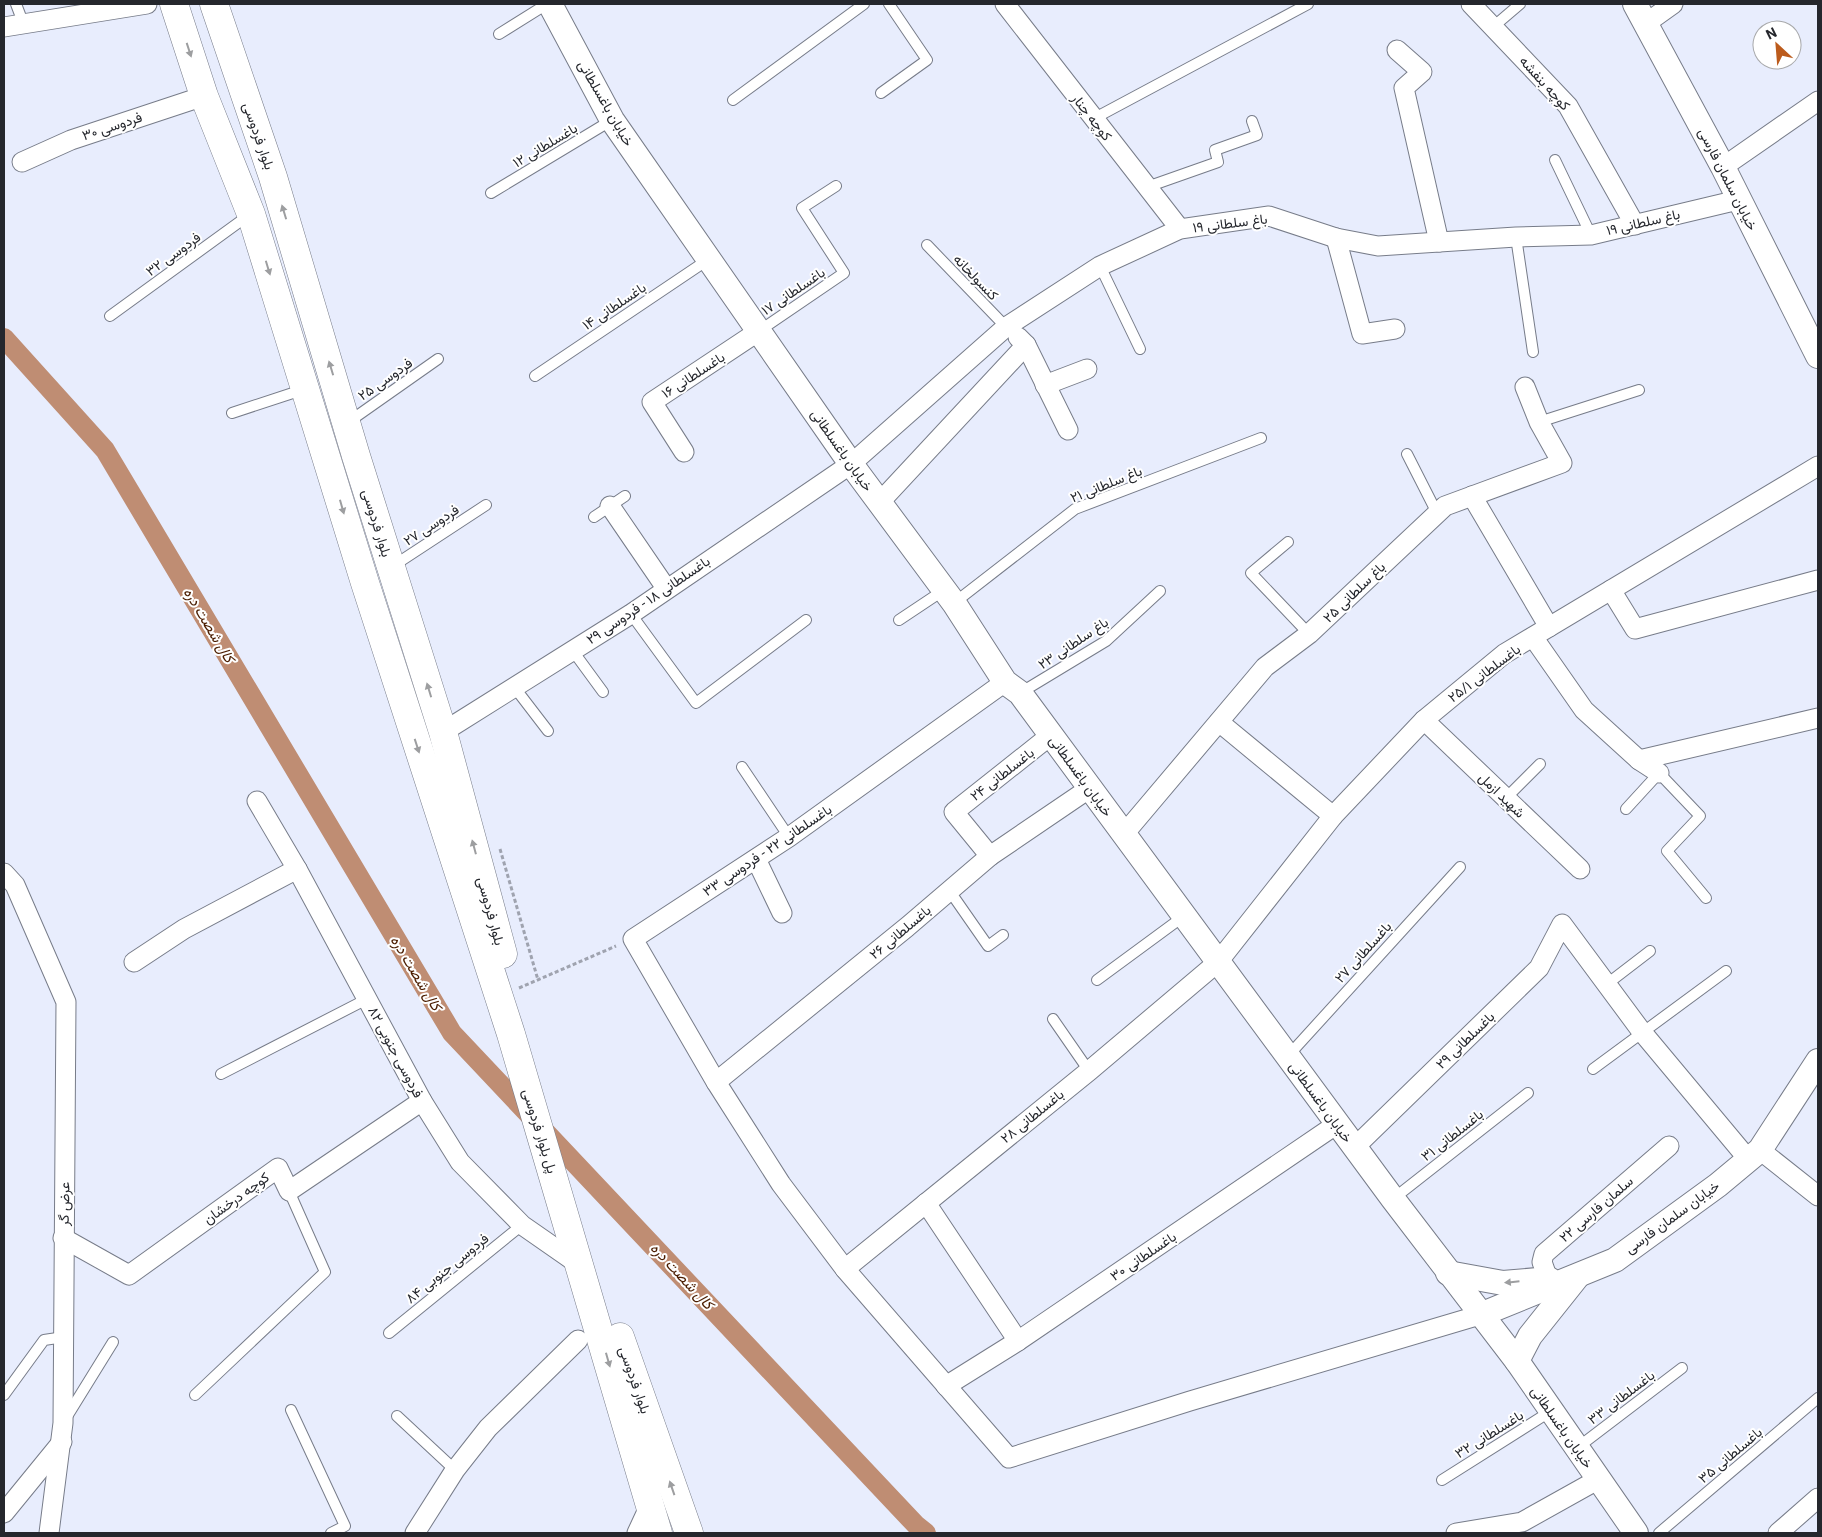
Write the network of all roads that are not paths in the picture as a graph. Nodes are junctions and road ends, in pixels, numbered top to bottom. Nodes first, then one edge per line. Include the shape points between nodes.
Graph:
1 (16, 4) edge
2 (147, 4) edge
3 (174, 4) edge
4 (214, 4) edge
5 (548, 4) edge
6 (864, 4) edge
7 (889, 4) edge
8 (1005, 4) edge
9 (1308, 4) edge
10 (1471, 4) edge
11 (1520, 4) edge
12 (1673, 4) edge
13 (1640, 14) edge
14 (24, 25) junction
15 (4, 27) edge
16 (1493, 27) junction
17 (499, 34) dead end
18 (1397, 50) dead end
19 (881, 93) dead end
20 (204, 96) junction
21 (733, 100) dead end
22 (1818, 101) edge
23 (1093, 119) junction
24 (612, 120) junction
25 (1252, 121) dead end
26 (1555, 160) dead end
27 (22, 162) dead end
28 (1723, 167) junction
29 (836, 186) dead end
30 (1147, 187) junction
31 (491, 193) dead end
32 (1738, 200) junction
33 (251, 214) junction
34 (1635, 225) junction
35 (1180, 229) junction
36 (1591, 235) junction
37 (1516, 237) junction
38 (1336, 238) junction
39 (1439, 242) junction
40 (927, 245) dead end
41 (708, 259) junction
42 (1100, 266) junction
43 (110, 316) dead end
44 (1006, 327) junction
45 (1395, 329) dead end
46 (759, 331) junction
47 (1026, 345) junction
48 (1140, 349) dead end
49 (1533, 352) dead end
50 (1818, 356) edge
51 (438, 359) dead end
52 (1087, 369) dead end
53 (535, 376) dead end
54 (1045, 385) junction
55 (1525, 387) dead end
56 (1639, 390) dead end
57 (308, 399) junction
58 (232, 412) dead end
59 (344, 412) junction
60 (1540, 422) junction
61 (1068, 430) dead end
62 (1261, 438) dead end
63 (684, 452) dead end
64 (1407, 454) dead end
65 (356, 456) junction
66 (851, 464) junction
67 (330, 466) junction
68 (1818, 466) edge
69 (1472, 496) junction
70 (617, 501) joint
71 (879, 503) junction
72 (486, 505) dead end
73 (1437, 513) junction
74 (594, 517) dead end
75 (1288, 542) dead end
76 (391, 568) junction
77 (1818, 580) edge
78 (666, 588) junction
79 (1611, 590) junction
80 (1160, 591) dead end
81 (949, 597) junction
82 (631, 614) junction
83 (806, 620) dead end
84 (899, 620) dead end
85 (1541, 632) junction
86 (1309, 634) junction
87 (573, 651) junction
88 (515, 688) junction
89 (1013, 688) junction
90 (603, 692) dead end
91 (1818, 716) edge
92 (1424, 720) junction
93 (1219, 722) junction
94 (548, 731) dead end
95 (443, 732) junction
96 (1051, 735) junction
97 (1639, 760) junction
98 (1540, 764) dead end
99 (742, 767) dead end
100 (1659, 773) junction
101 (1090, 788) junction
102 (1506, 799) junction
103 (257, 801) dead end
104 (1626, 809) dead end
105 (1334, 816) junction
106 (1124, 834) junction
107 (789, 837) junction
108 (990, 856) junction
109 (756, 859) junction
110 (1460, 867) dead end
111 (297, 869) junction
112 (1580, 869) dead end
113 (9, 879) edge
114 (949, 890) junction
115 (1706, 898) dead end
116 (782, 913) dead end
117 (1184, 916) junction
118 (1004, 935) dead end
119 (1650, 952) dead end
120 (134, 962) dead end
121 (1218, 962) junction
122 (1726, 971) dead end
123 (1097, 980) dead end
124 (1607, 984) junction
125 (367, 999) junction
126 (1053, 1019) dead end
127 (1642, 1032) junction
128 (519, 1040) junction
129 (1288, 1056) junction
130 (1818, 1061) edge
131 (1593, 1069) dead end
132 (1088, 1071) junction
133 (221, 1074) dead end
134 (716, 1082) junction
135 (1528, 1093) dead end
136 (422, 1101) junction
137 (1337, 1124) junction
138 (1669, 1146) dead end
139 (1355, 1147) junction
140 (1754, 1155) junction
141 (289, 1191) junction
142 (1818, 1196) edge
143 (1393, 1199) junction
144 (926, 1203) junction
145 (522, 1225) junction
146 (576, 1228) junction
147 (63, 1238) junction
148 (581, 1266) junction
149 (845, 1269) junction
150 (1448, 1273) junction
151 (1578, 1276) junction
152 (1548, 1279) junction
153 (1480, 1315) junction
154 (389, 1333) dead end
155 (64, 1337) junction
156 (578, 1340) dead end
157 (1018, 1341) junction
158 (113, 1342) dead end
159 (1517, 1361) junction
160 (1682, 1368) dead end
161 (946, 1386) junction
162 (4, 1395) edge
163 (195, 1395) dead end
164 (1818, 1398) edge
165 (291, 1410) dead end
166 (1551, 1411) junction
167 (398, 1416) dead end
168 (63, 1423) junction
169 (62, 1442) junction
170 (1576, 1448) junction
171 (455, 1470) junction
172 (1598, 1479) junction
173 (1442, 1480) dead end
174 (1818, 1498) edge
175 (650, 1505) junction
176 (4, 1513) edge
177 (49, 1533) edge
178 (331, 1533) edge
179 (415, 1533) edge
180 (637, 1533) edge
181 (658, 1533) edge
182 (689, 1533) edge
183 (1456, 1533) edge
184 (1636, 1533) edge
185 (1659, 1533) edge
186 (1778, 1533) edge

1 - 14 lane
2 - 14 street
3 -> 20 main road, بلوار فردوسی
59 -> 4 main road, بلوار فردوسی via 273,177
5 - 17 lane
5 - 24 street, خیابان باغسلطانی
6 - 21 lane
7 - 19 lane via 927,60
8 - 23 street, کوچه چنار
9 - 23 lane
10 - 16 street, کوچه بنفشه
11 - 16 lane
12 - 13 street
13 - 28 street, خیابان سلمان فارسی
14 - 15 street
16 - 34 street, کوچه بنفشه via 1568,106
18 - 39 street via 1422,72 1404,88
20 - 27 street, فردوسی ۳۰ via 71,140
20 - 33 main road, بلوار فردوسی
22 - 28 street
23 - 30 street, کوچه چنار
24 - 31 lane, باغسلطانی ۱۲
24 - 41 street, خیابان باغسلطانی
25 - 30 lane via 1257,135 1215,150 1218,162
26 - 36 lane
28 - 32 street, خیابان سلمان فارسی
29 - 46 lane, باغسلطانی ۱۷ via 802,208 844,273
30 - 35 street, کوچه چنار
32 - 34 street, باغ سلطانی ۱۹
32 - 50 street, خیابان سلمان فارسی
33 - 43 lane, فردوسی ۳۲
33 -> 57 main road, بلوار فردوسی
34 - 36 street, باغ سلطانی ۱۹
35 - 38 street, باغ سلطانی ۱۹ via 1269,216
35 - 42 street, باغ سلطانی ۱۹
36 - 37 street, باغ سلطانی ۱۹
37 - 39 street, باغ سلطانی ۱۹
37 - 49 lane
38 - 39 street, باغ سلطانی ۱۹ via 1378,246
38 - 45 street via 1362,334
40 - 44 lane, کنسولخانه
41 - 46 street, خیابان باغسلطانی
41 - 53 lane, باغسلطانی ۱۴
42 - 44 street, باغ سلطانی ۱۹
42 - 48 lane
44 - 47 street
44 - 66 street, باغ سلطانی ۱۹
46 - 63 street, باغسلطانی ۱۶ via 652,402
46 - 66 street, خیابان باغسلطانی
47 - 54 street
47 - 71 street
51 - 59 lane, فردوسی ۲۵
52 - 54 street
54 - 61 street
55 - 60 street, باغ سلطانی ۲۵
56 - 60 lane
57 - 58 lane
57 - 59 main road via 319,412 336,408
57 - 67 main road, بلوار فردوسی
59 - 65 main road, بلوار فردوسی
60 - 69 street, باغ سلطانی ۲۵ via 1562,463
62 - 81 lane, باغ سلطانی ۲۱ via 1075,509
64 - 73 lane
65 - 67 main road via 341,455
65 - 76 main road, بلوار فردوسی
66 - 71 street, خیابان باغسلطانی
66 - 78 street, باغسلطانی ۱۸ - فردوسی ۲۹
67 -> 128 main road, بلوار فردوسی via 364,583
68 - 79 street, باغسلطانی ۲۵/۱
69 - 73 street, باغ سلطانی ۲۵ via 1444,506
69 - 85 street
70 - 74 lane
70 - 78 street
71 - 81 street, خیابان باغسلطانی
72 - 76 lane, فردوسی ۲۷
73 - 86 street, باغ سلطانی ۲۵
75 - 86 lane via 1251,573
95 -> 76 main road, بلوار فردوسی
77 - 79 street via 1635,629
78 - 82 street, باغسلطانی ۱۸ - فردوسی ۲۹
79 - 85 street, باغسلطانی ۲۵/۱
80 - 89 lane, باغ سلطانی ۲۳ via 1106,641
81 - 84 lane, باغ سلطانی ۲۱
81 - 89 street, خیابان باغسلطانی
82 - 83 lane via 696,703
82 - 87 street, باغسلطانی ۱۸ - فردوسی ۲۹
85 - 92 street, باغسلطانی ۲۵/۱ via 1504,654
85 - 97 street via 1584,710
86 - 93 street, باغ سلطانی ۲۵ via 1265,667
87 - 88 street, باغسلطانی ۱۸ - فردوسی ۲۹
87 - 90 lane
88 - 94 lane
88 - 95 street, باغسلطانی ۱۸ - فردوسی ۲۹
89 - 96 street, خیابان باغسلطانی
89 - 107 street, باغسلطانی ۲۲ - فردوسی ۳۳
91 - 97 street
92 - 102 street, شهید ازمل
92 - 105 street, باغسلطانی ۲۵/۱
93 - 105 street
93 - 106 street, باغ سلطانی ۲۵
128 -> 95 main road, بلوار فردوسی via 513,991
96 - 101 street, خیابان باغسلطانی
96 - 108 street, باغسلطانی ۲۴ via 954,812
97 - 100 street
98 - 102 lane
99 - 107 lane
100 - 104 lane
100 - 115 lane via 1700,816 1667,851
101 - 106 street, خیابان باغسلطانی
101 - 108 street, باغسلطانی ۲۶
102 - 112 street, شهید ازمل
103 - 111 street, فردوسی جنوبی ۸۲
105 - 121 street, باغسلطانی ۲۵/۱
106 - 117 street, خیابان باغسلطانی
107 - 109 street, باغسلطانی ۲۲ - فردوسی ۳۳
108 - 114 street, باغسلطانی ۲۶
109 - 116 street
109 - 134 street, باغسلطانی ۲۲ - فردوسی ۳۳ via 633,939
110 - 129 lane, باغسلطانی ۲۷
111 - 120 street via 184,929
111 - 125 street, فردوسی جنوبی ۸۲
113 - 147 street, عرض گر via 66,1002
114 - 118 lane via 988,946
114 - 134 street, باغسلطانی ۲۶
117 - 121 street, خیابان باغسلطانی
117 - 123 lane
119 - 124 lane
121 - 129 street, خیابان باغسلطانی
121 - 132 street, باغسلطانی ۲۸
122 - 127 lane
124 - 127 street
124 - 139 street, باغسلطانی ۲۹ via 1562,924 1540,968
125 - 133 lane
125 - 136 street, فردوسی جنوبی ۸۲
126 - 132 lane
127 - 131 lane
127 - 140 street
128 - 146 main road, پل بلوار فردوسی
129 - 137 street, خیابان باغسلطانی
130 - 140 street, خیابان سلمان فارسی
132 - 144 street, باغسلطانی ۲۸
134 - 149 street via 780,1184
135 - 143 lane, باغسلطانی ۳۱
136 - 141 street, کوچه درخشان
136 - 145 street, فردوسی جنوبی ۸۲ via 460,1162
137 - 139 street, خیابان باغسلطانی
137 - 157 street, باغسلطانی ۳۰
138 - 152 street, سلمان فارسی ۲۲ via 1544,1254 1542,1262
139 - 143 street, خیابان باغسلطانی
140 - 142 street
140 - 151 street, خیابان سلمان فارسی via 1615,1260
141 - 147 street, کوچه درخشان via 278,1168 130,1275
141 - 163 lane via 325,1272
143 - 150 street, خیابان باغسلطانی
144 - 149 street, باغسلطانی ۲۸
144 - 157 street
145 - 148 street, فردوسی جنوبی ۸۲
145 - 154 lane, فردوسی جنوبی ۸۴
146 - 148 main road, بلوار فردوسی
182 -> 146 main road, بلوار فردوسی
147 - 155 street, عرض گر
148 -> 175 main road, بلوار فردوسی
149 - 161 street
152 -> 150 street via 1503,1283
150 - 153 street, خیابان باغسلطانی
151 - 152 street
151 - 153 street, خیابان سلمان فارسی
151 - 159 street via 1530,1336
153 - 159 street, خیابان باغسلطانی
153 - 161 street via 1009,1458
155 - 162 lane via 44,1340
155 - 168 street, عرض گر
156 - 171 street via 488,1428
157 - 161 street, باغسلطانی ۳۰
158 - 168 lane
159 - 166 street, خیابان باغسلطانی
160 - 170 lane, باغسلطانی ۳۳
164 - 185 lane, باغسلطانی ۳۵
165 - 178 lane via 345,1526
166 - 170 street, خیابان باغسلطانی
166 - 173 lane, باغسلطانی ۳۲
167 - 171 lane
168 - 169 street, عرض گر
169 - 176 street
169 - 177 street, عرض گر
170 - 172 street, خیابان باغسلطانی
171 - 179 street
172 - 183 street via 1522,1522
172 - 184 street, خیابان باغسلطانی
174 - 186 street
175 - 180 street
175 - 181 main road, بلوار فردوسی

